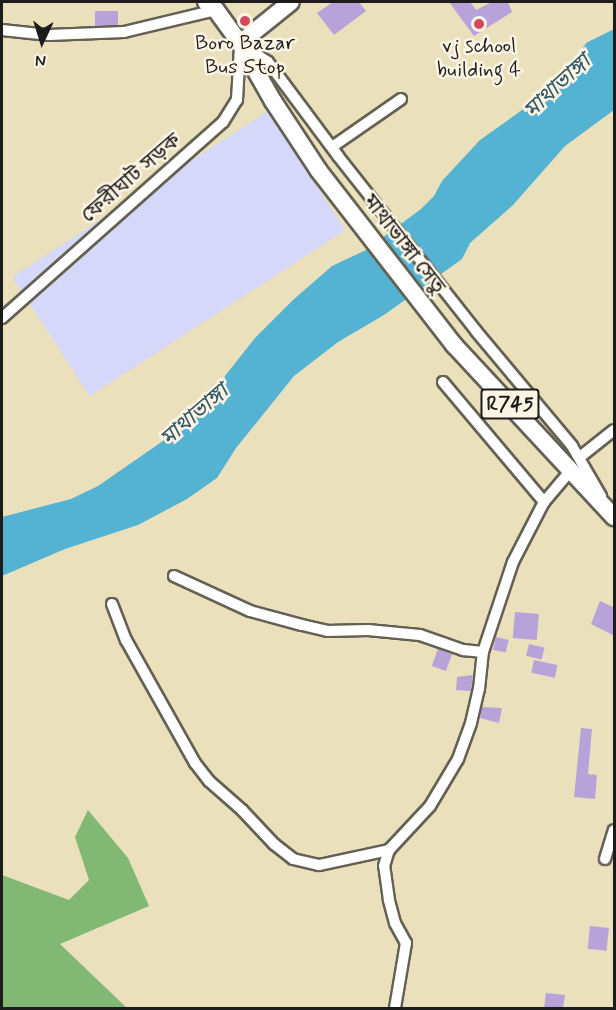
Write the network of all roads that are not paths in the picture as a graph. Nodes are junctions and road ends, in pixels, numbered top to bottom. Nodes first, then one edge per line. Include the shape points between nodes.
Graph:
1 (291, 2) edge
2 (211, 6) edge
3 (2, 30) edge
4 (240, 43) junction
5 (402, 99) dead end
6 (335, 151) junction
7 (3, 314) edge
8 (443, 382) dead end
9 (614, 432) edge
10 (576, 464) junction
11 (544, 502) junction
12 (612, 514) edge
13 (174, 576) dead end
14 (112, 604) dead end
15 (483, 652) junction
16 (615, 830) edge
17 (388, 850) junction
18 (605, 859) dead end
19 (395, 1008) edge

1 - 4 main road
2 - 3 street via 124,32 49,35
2 - 4 main road, মাথাভাঙ্গা সেতু
4 - 6 street via 268,62
4 - 7 street, ফেরীঘাট সড়ক via 237,100 223,122
4 - 10 main road, মাথাভাঙ্গা সেতু / R745 via 319,171 454,345
5 - 6 street
6 - 10 street
8 - 11 street
9 - 10 street
10 - 11 street
10 - 12 main road, R745
11 - 15 street via 513,562
13 - 15 street via 250,611 302,625 420,635 463,650
14 - 17 street via 126,640 195,763 274,844 293,859 319,865
15 - 17 street via 474,711 458,759 430,806
16 - 18 street
17 - 19 street via 384,866 388,900 405,943

